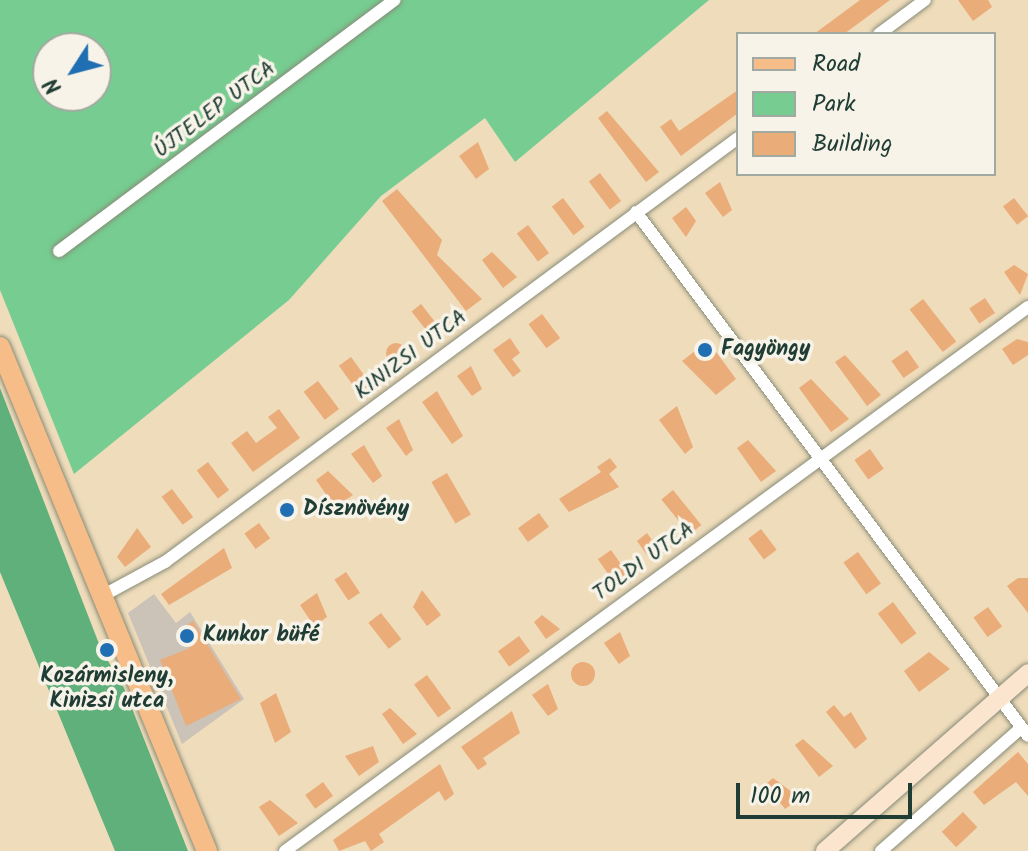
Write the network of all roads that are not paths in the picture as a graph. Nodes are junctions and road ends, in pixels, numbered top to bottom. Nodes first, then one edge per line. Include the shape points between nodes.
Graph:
1 (395, 0) edge
2 (925, 0) edge
3 (882, 32) edge
4 (736, 139) edge
5 (636, 212) junction
6 (59, 251) dead end
7 (1028, 307) edge
8 (0, 347) edge
9 (824, 456) junction
10 (102, 596) junction
11 (1028, 673) edge
12 (1000, 698) junction
13 (1025, 732) edge
14 (207, 851) edge
15 (285, 851) edge
16 (825, 851) edge
17 (881, 851) edge

1 - 6 street, ÚJTELEP UTCA
2 - 3 street
4 - 5 street, KINIZSI UTCA
5 - 9 street
5 - 10 street, KINIZSI UTCA via 165,562
7 - 9 street, TOLDI UTCA
8 - 10 main road
9 - 12 street
9 - 15 street, TOLDI UTCA
10 - 14 main road
11 - 12 main road
12 - 13 street
12 - 16 main road
13 - 17 street

